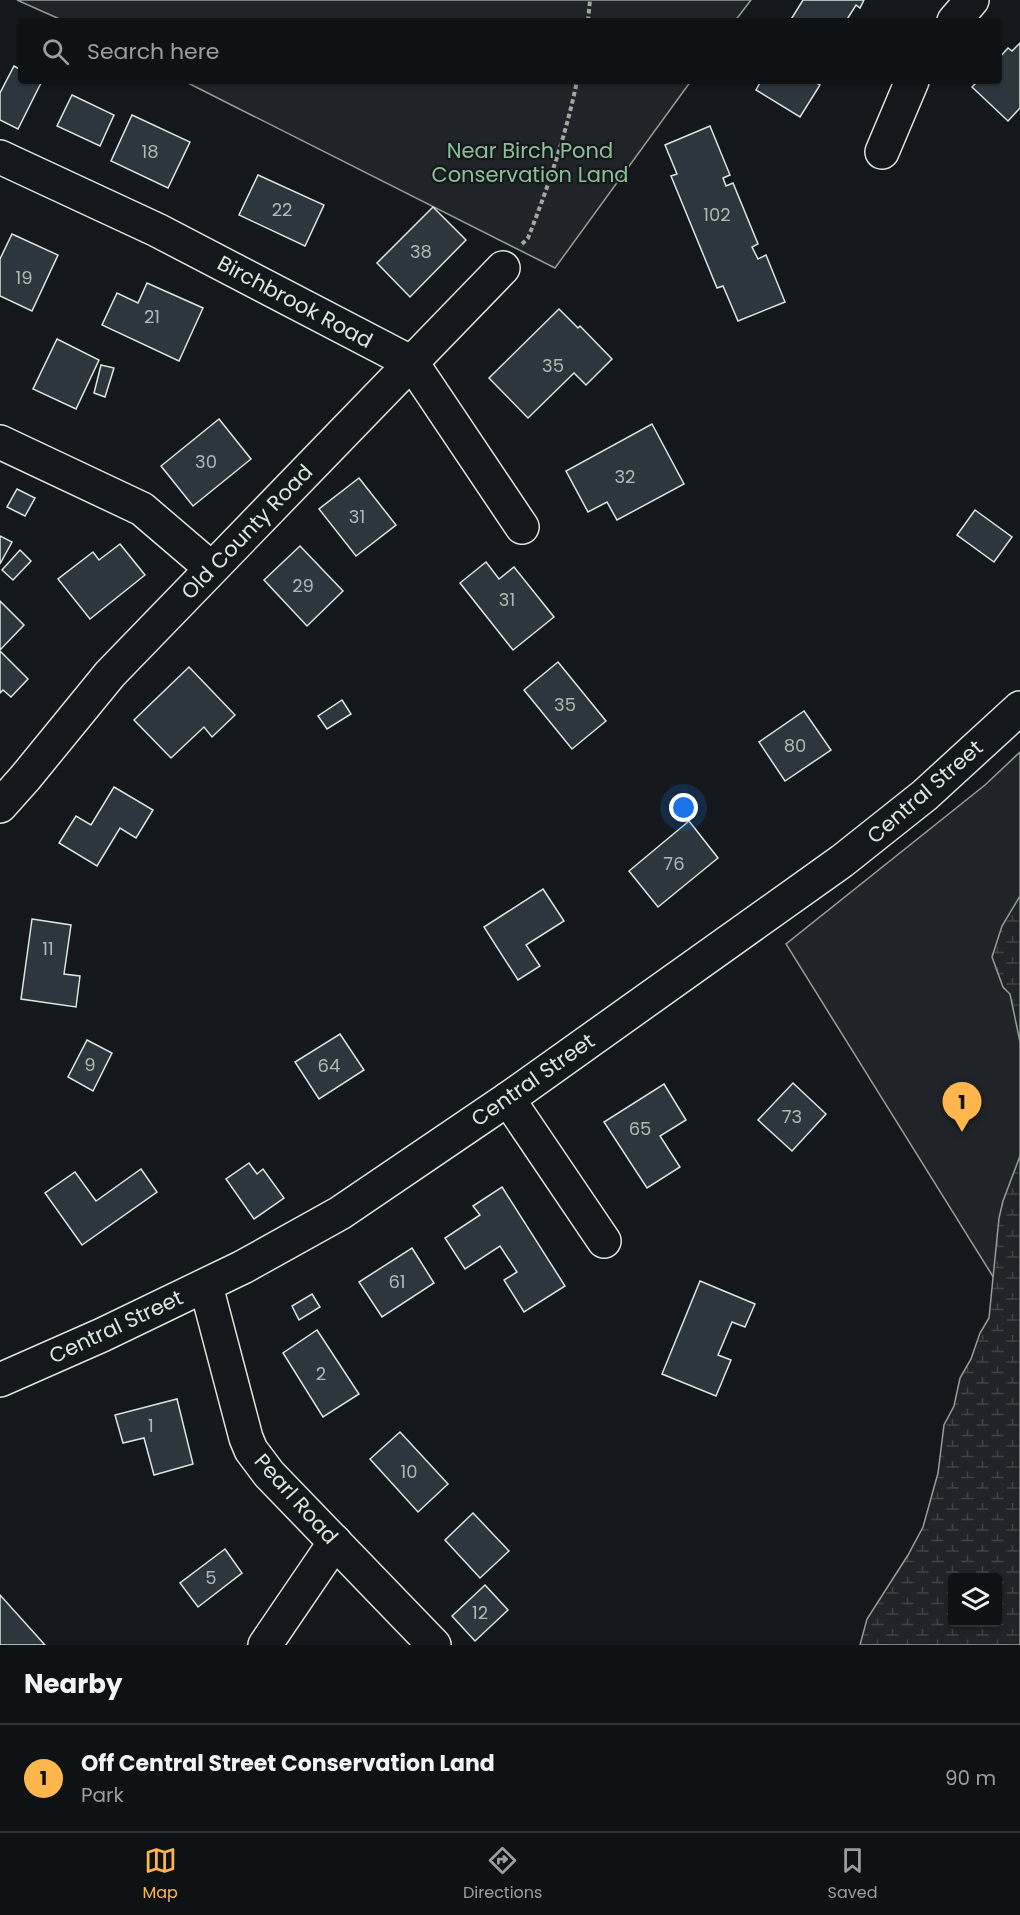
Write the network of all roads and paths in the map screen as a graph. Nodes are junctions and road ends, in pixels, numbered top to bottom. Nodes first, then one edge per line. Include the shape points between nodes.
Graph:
1 (590, 0) edge
2 (972, 0) edge
3 (588, 18) edge
4 (957, 18) edge
5 (577, 84) edge
6 (911, 84) edge
7 (882, 152) dead end
8 (0, 157) edge
9 (502, 268) joint
10 (412, 363) junction
11 (0, 442) edge
12 (522, 527) dead end
13 (211, 568) junction
14 (1020, 708) edge
15 (0, 806) edge
16 (508, 1099) junction
17 (604, 1241) dead end
18 (206, 1286) junction
19 (0, 1380) edge
20 (335, 1542) junction
21 (265, 1645) edge
22 (434, 1645) edge

1 - 3 path
2 - 4 street
5 - 9 path via 540,209 528,238
6 - 7 street
8 - 10 street, Birchbrook Road via 157,230
9 - 10 street, Old County Road
10 - 12 street, Birchbrook Road
10 - 13 street, Old County Road
11 - 13 street via 142,509
13 - 15 street, Old County Road via 110,674
14 - 16 street, Central Street via 925,795 843,861
16 - 17 street
16 - 18 street, Central Street via 340,1213
18 - 19 street, Central Street
18 - 20 street, Pearl Road via 251,1450
20 - 21 street
20 - 22 street, Pearl Road

